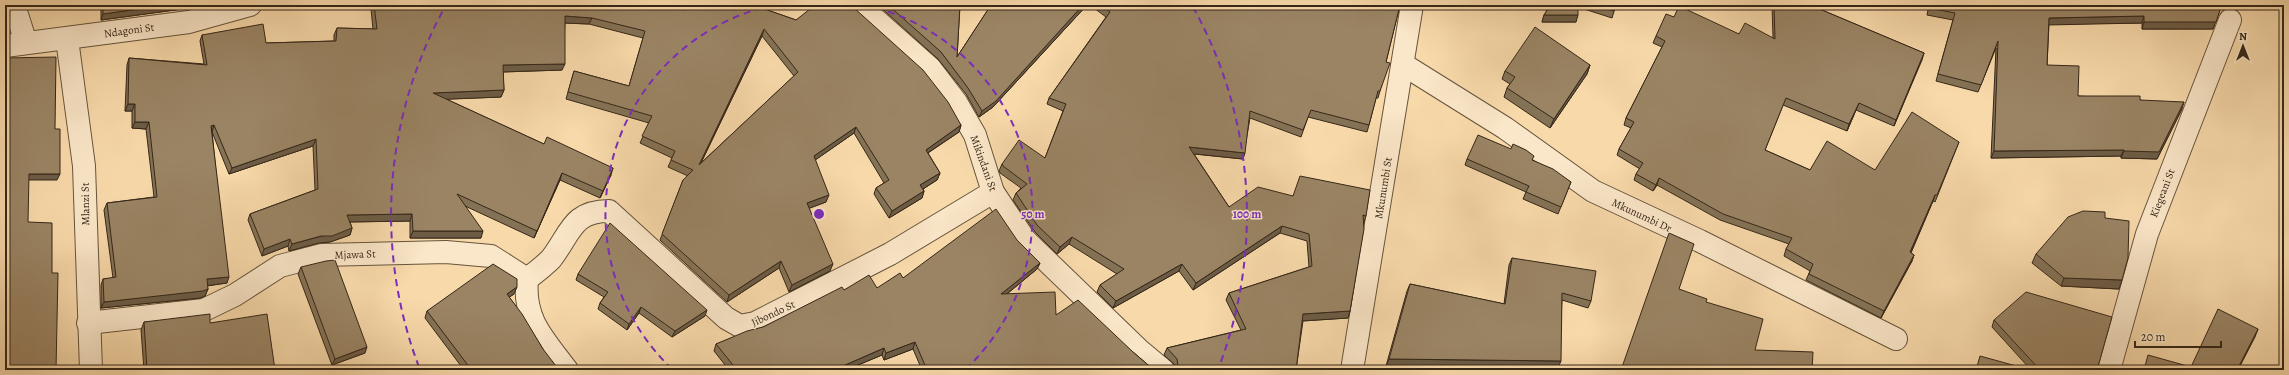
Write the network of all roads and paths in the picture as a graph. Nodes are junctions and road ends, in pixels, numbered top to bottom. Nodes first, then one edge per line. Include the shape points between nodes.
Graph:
1 (14, 5) edge
2 (250, 5) edge
3 (859, 5) edge
4 (1412, 5) edge
5 (2230, 20) dead end
6 (67, 39) junction
7 (15, 44) edge
8 (1404, 65) junction
9 (993, 192) junction
10 (527, 279) junction
11 (88, 323) junction
12 (1896, 339) dead end
13 (91, 370) edge
14 (567, 370) edge
15 (1163, 370) edge
16 (1352, 370) edge
17 (2108, 370) edge

1 - 7 street
2 - 6 street, Ndagoni St via 189,22
3 - 9 street, Mikindani St via 930,68 956,102 975,135
4 - 8 street, Mkunumbi St
5 - 17 street, Kiegeani St via 2147,234
6 - 7 street, Ndagoni St
6 - 11 street, Mlanzi St via 84,166
8 - 12 street, Mkunumbi Dr via 1505,128 1593,192 1700,241
8 - 16 street, Mkunumbi St
9 - 10 street, Jibondo St via 890,254 748,325 740,326 726,318 609,211 594,211 578,219 550,260
9 - 15 street, Mikindani St via 1025,240
10 - 11 street, Mjawa St via 491,256 446,252 322,255 280,266 235,295 204,310
10 - 14 street via 527,308 537,329
11 - 13 street, Mlanzi St

